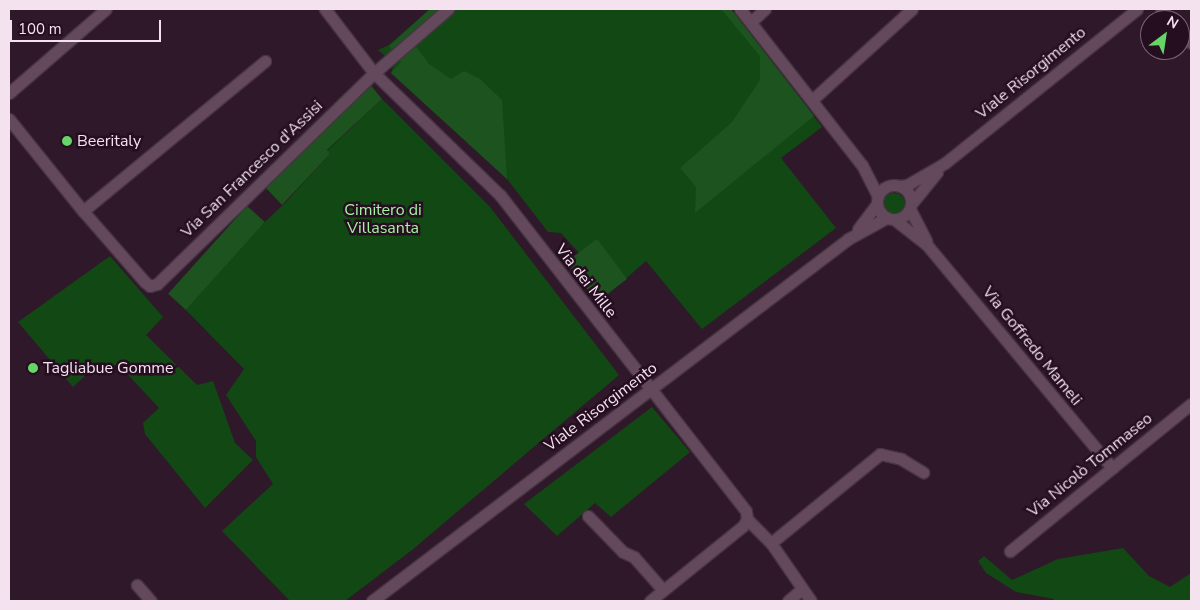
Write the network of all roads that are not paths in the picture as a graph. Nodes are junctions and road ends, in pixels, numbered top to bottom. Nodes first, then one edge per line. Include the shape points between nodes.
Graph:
1 (106, 9) edge
2 (325, 9) edge
3 (448, 9) edge
4 (740, 9) edge
5 (765, 9) edge
6 (912, 9) edge
7 (1137, 9) edge
8 (751, 22) junction
9 (265, 61) dead end
10 (374, 73) junction
11 (9, 93) edge
12 (812, 100) junction
13 (9, 119) edge
14 (945, 163) junction
15 (862, 165) junction
16 (888, 186) junction
17 (900, 186) junction
18 (877, 200) junction
19 (911, 206) junction
20 (83, 212) junction
21 (891, 219) junction
22 (848, 239) junction
23 (927, 245) junction
24 (650, 390) junction
25 (1191, 404) edge
26 (1112, 468) junction
27 (923, 472) dead end
28 (588, 516) dead end
29 (747, 519) junction
30 (771, 543) junction
31 (1010, 551) dead end
32 (137, 585) dead end
33 (802, 589) junction
34 (664, 590) junction
35 (151, 601) edge
36 (372, 601) edge
37 (650, 601) edge
38 (788, 601) edge
39 (811, 601) edge

1 - 11 street
2 - 10 street, Via dei Mille
3 - 10 street, Via San Francesco d'Assisi
4 - 8 street
5 - 8 street
6 - 12 street
7 - 14 street, Viale Risorgimento
8 - 12 street
9 - 20 street
10 - 20 street, Via San Francesco d'Assisi via 157,284 150,286
10 - 24 street, Via dei Mille via 500,195
12 - 15 street
13 - 20 street
14 - 17 street, Viale Risorgimento
14 - 19 street, Viale Risorgimento
15 - 16 street
15 - 18 street
16 - 17 street
16 - 18 street
17 - 19 street via 908,192
18 - 21 street via 880,212
18 - 22 street, Viale Risorgimento via 868,219
19 - 21 street via 904,217
19 - 23 street, Via Goffredo Mameli
21 - 22 street, Viale Risorgimento
21 - 23 street, Via Goffredo Mameli
22 - 24 street, Viale Risorgimento
23 - 26 street, Via Goffredo Mameli
24 - 29 street, Via dei Mille via 746,511
24 - 36 street, Viale Risorgimento
25 - 26 street, Via Nicolò Tommaseo
26 - 31 street, Via Nicolò Tommaseo
27 - 30 street via 901,459 880,454
28 - 34 street via 623,552 634,557
29 - 30 street, Via dei Mille
29 - 34 street via 743,526
30 - 33 street, Via dei Mille
32 - 35 street
33 - 38 street
33 - 39 street, Via dei Mille
34 - 37 street

